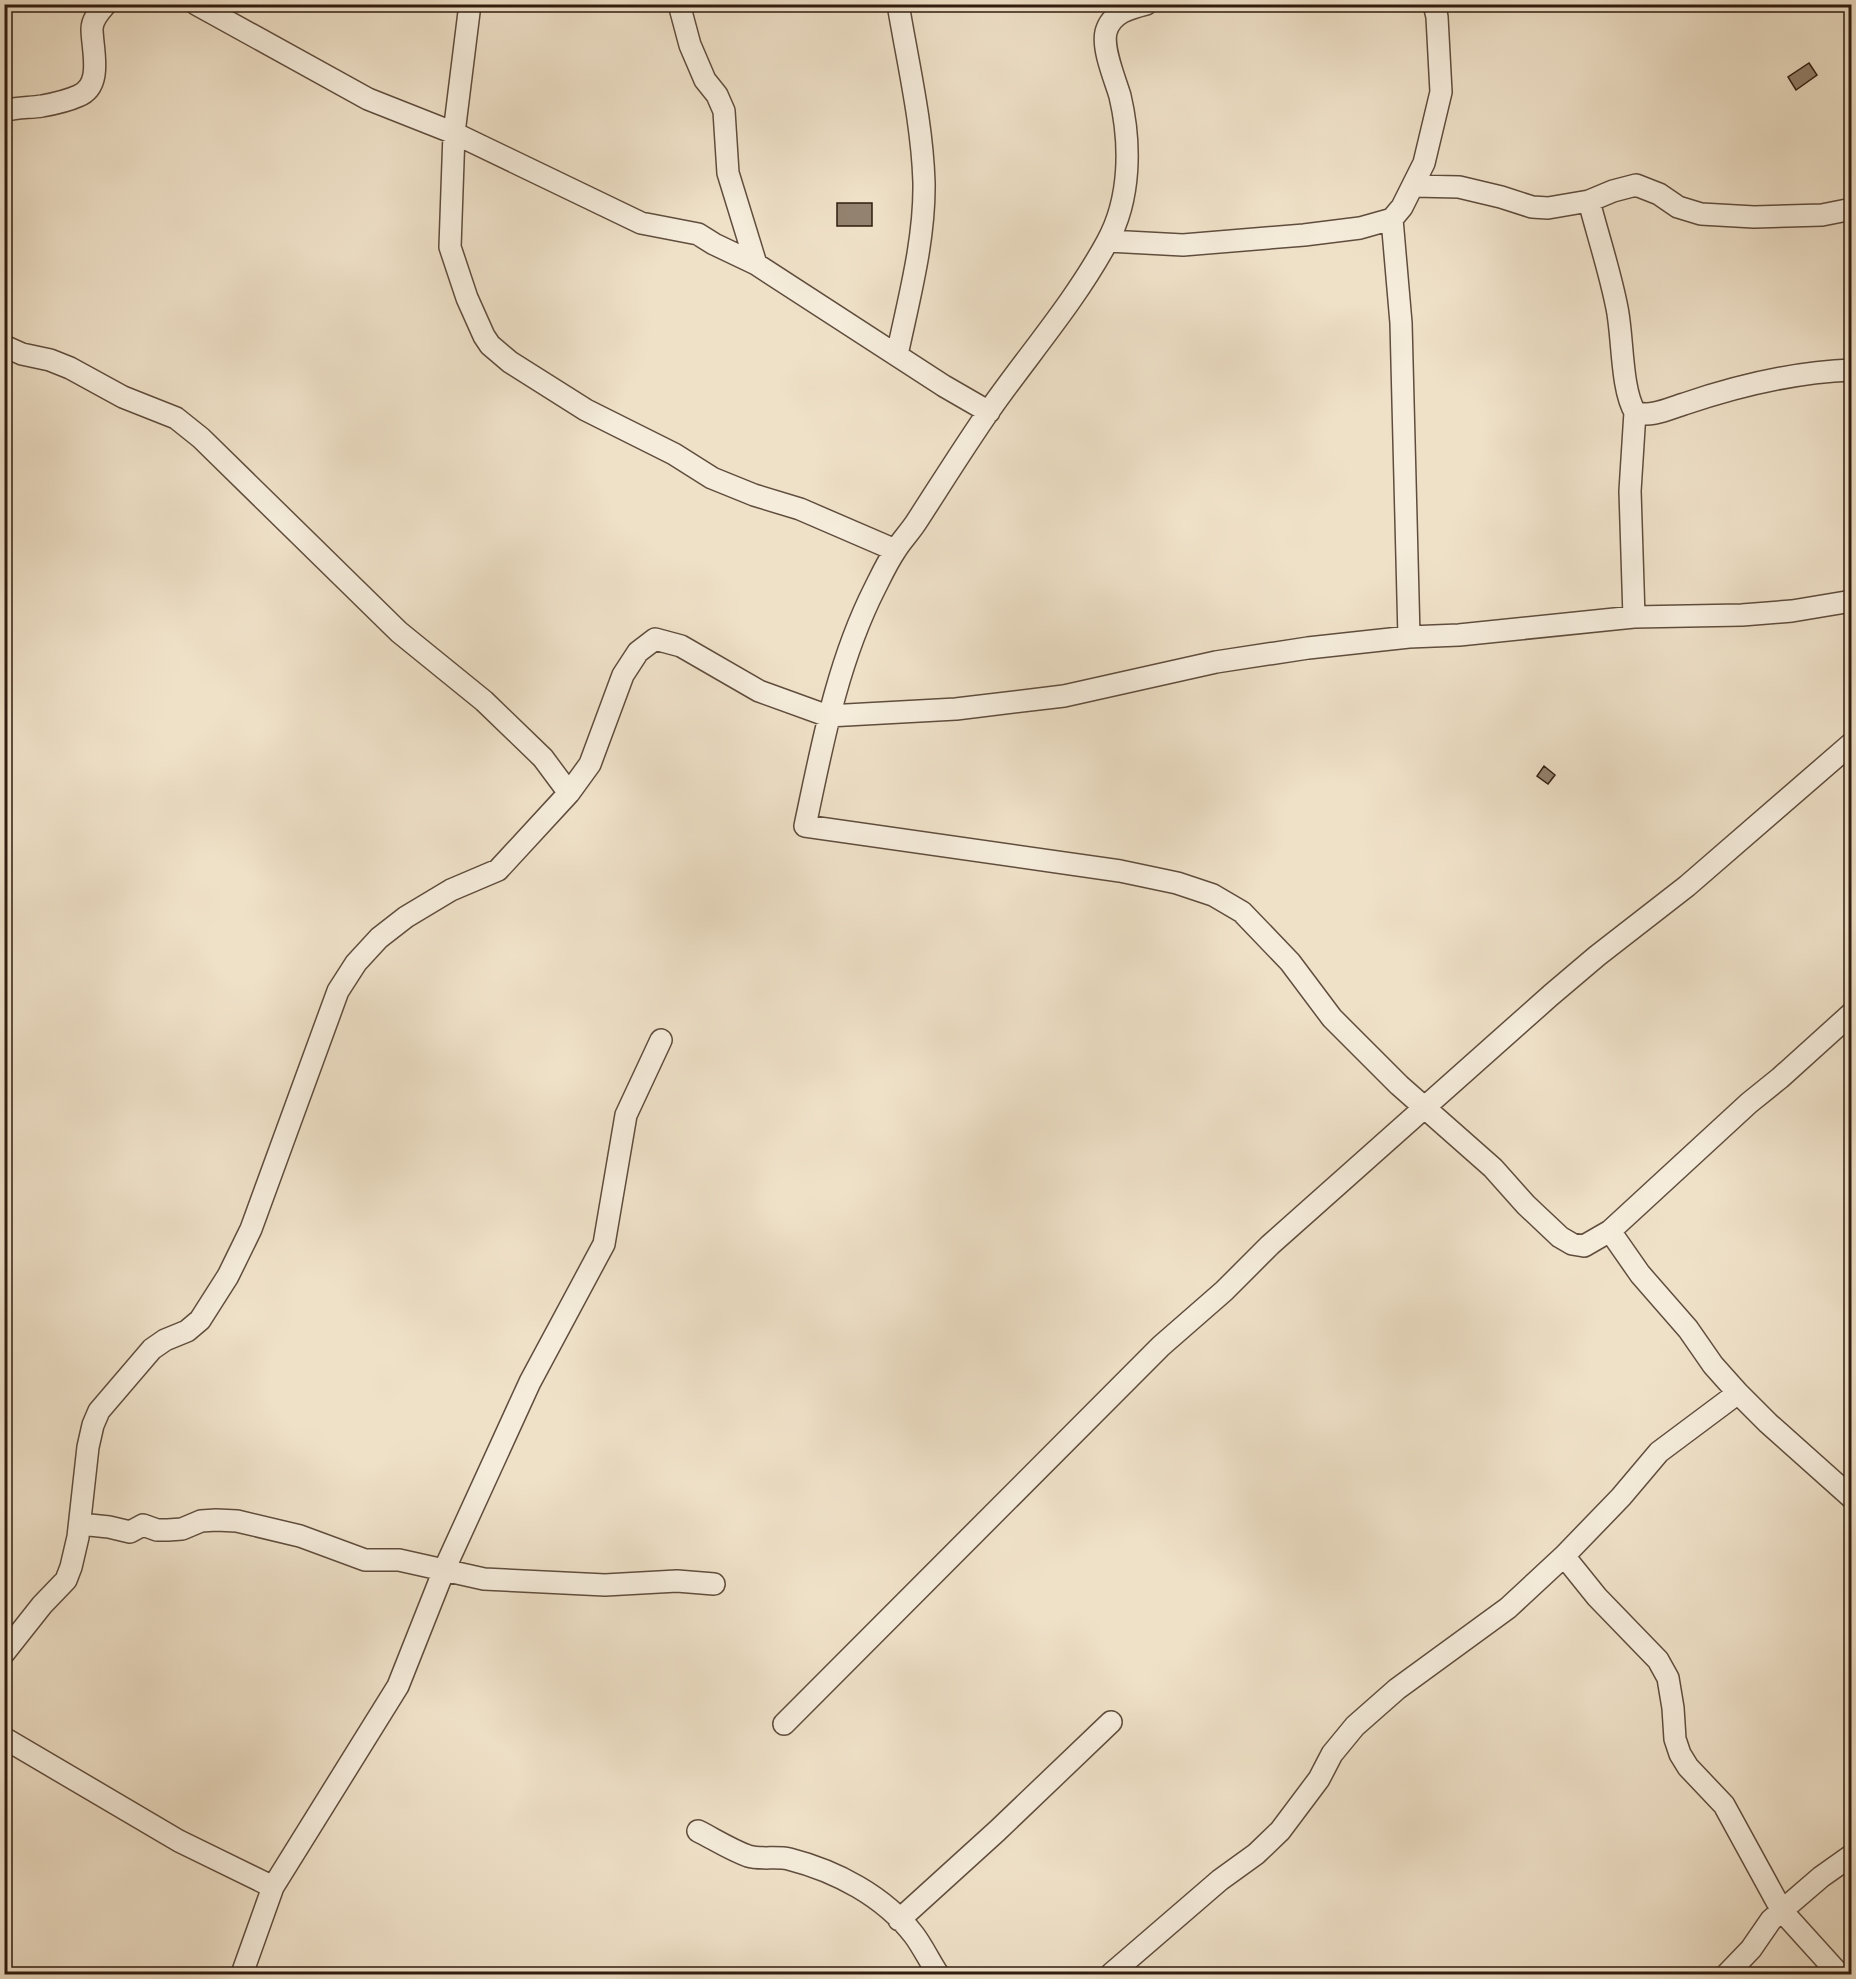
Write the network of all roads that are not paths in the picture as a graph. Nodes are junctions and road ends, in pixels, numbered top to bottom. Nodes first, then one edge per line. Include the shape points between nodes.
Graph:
1 (106, 4) edge
2 (196, 4) edge
3 (470, 4) edge
4 (679, 4) edge
5 (898, 4) edge
6 (1146, 4) edge
7 (1434, 4) edge
8 (4, 111) edge
9 (454, 133) junction
10 (1414, 186) junction
11 (1589, 201) junction
12 (1851, 209) edge
13 (1392, 219) junction
14 (1108, 241) junction
15 (756, 264) junction
16 (4, 346) edge
17 (897, 355) junction
18 (1851, 370) edge
19 (989, 412) junction
20 (1635, 412) junction
21 (895, 550) junction
22 (1851, 601) edge
23 (1634, 617) junction
24 (1409, 637) junction
25 (828, 716) junction
26 (1851, 743) edge
27 (569, 793) junction
28 (1851, 1013) edge
29 (661, 1040) dead end
30 (1426, 1107) junction
31 (1610, 1231) junction
32 (1738, 1393) junction
33 (1851, 1498) edge
34 (80, 1524) junction
35 (1564, 1556) junction
36 (444, 1570) junction
37 (714, 1584) dead end
38 (4, 1653) edge
39 (1111, 1722) dead end
40 (784, 1724) dead end
41 (4, 1738) edge
42 (698, 1831) dead end
43 (1851, 1855) edge
44 (273, 1887) junction
45 (1782, 1911) junction
46 (900, 1920) junction
47 (243, 1974) edge
48 (938, 1974) edge
49 (1111, 1974) edge
50 (1727, 1974) edge
51 (1839, 1974) edge

1 - 8 street via 92,28 96,63 88,90 80,96 42,106
2 - 9 street via 368,99
3 - 9 street
4 - 15 street via 690,45 724,111 728,172
5 - 17 street via 921,130 924,184 918,254
6 - 14 street via 1127,9 1113,19 1106,33 1126,133 1127,176
7 - 10 street via 1441,92 1424,163
9 - 15 street via 641,223 698,234
9 - 21 street via 450,247 467,298 490,345 586,410 674,454 712,478
10 - 11 street via 1459,187 1532,207
10 - 13 street
11 - 12 street via 1635,185 1701,214 1822,215
11 - 20 street via 1617,306 1627,392
13 - 14 street via 1360,228 1304,235 1183,245
13 - 24 street via 1401,322
14 - 19 street via 1066,307
15 - 17 street
16 - 27 street via 70,368 123,397 176,418 399,632 484,701 543,758
17 - 19 street
18 - 20 street via 1821,371 1721,391 1655,413
19 - 21 street
20 - 23 street via 1630,492
21 - 25 street via 851,644
22 - 23 street via 1742,615
23 - 24 street
24 - 25 street via 1215,662 1064,696 957,709
25 - 27 street via 759,691 681,646 655,639 638,652 623,675 590,764
25 - 30 street via 805,826 1120,872 1213,895 1242,912 1290,962 1332,1018
26 - 30 street via 1687,886 1590,962
27 - 34 street via 498,870 451,890 406,917 356,963 338,991 258,1208 228,1276 200,1320 152,1349 99,1411 88,1447
28 - 31 street
29 - 36 street via 626,1116 604,1244 530,1382
30 - 31 street via 1560,1237 1584,1246
30 - 40 street via 1161,1346
31 - 32 street via 1640,1274
32 - 33 street
32 - 35 street via 1659,1452
34 - 36 street via 130,1532 143,1525 168,1530 201,1521 237,1521 300,1536 365,1560 399,1560
34 - 38 street via 66,1580
35 - 45 street via 1658,1659 1668,1678 1674,1739 1680,1754 1724,1805
35 - 49 street via 1508,1608 1397,1689 1355,1726 1280,1831
36 - 37 street via 484,1579 526,1582
36 - 44 street via 398,1686
39 - 46 street
41 - 44 street via 179,1841
42 - 46 street via 748,1856 786,1858 828,1872 867,1892
43 - 45 street
44 - 47 street
45 - 50 street
45 - 51 street
46 - 48 street

